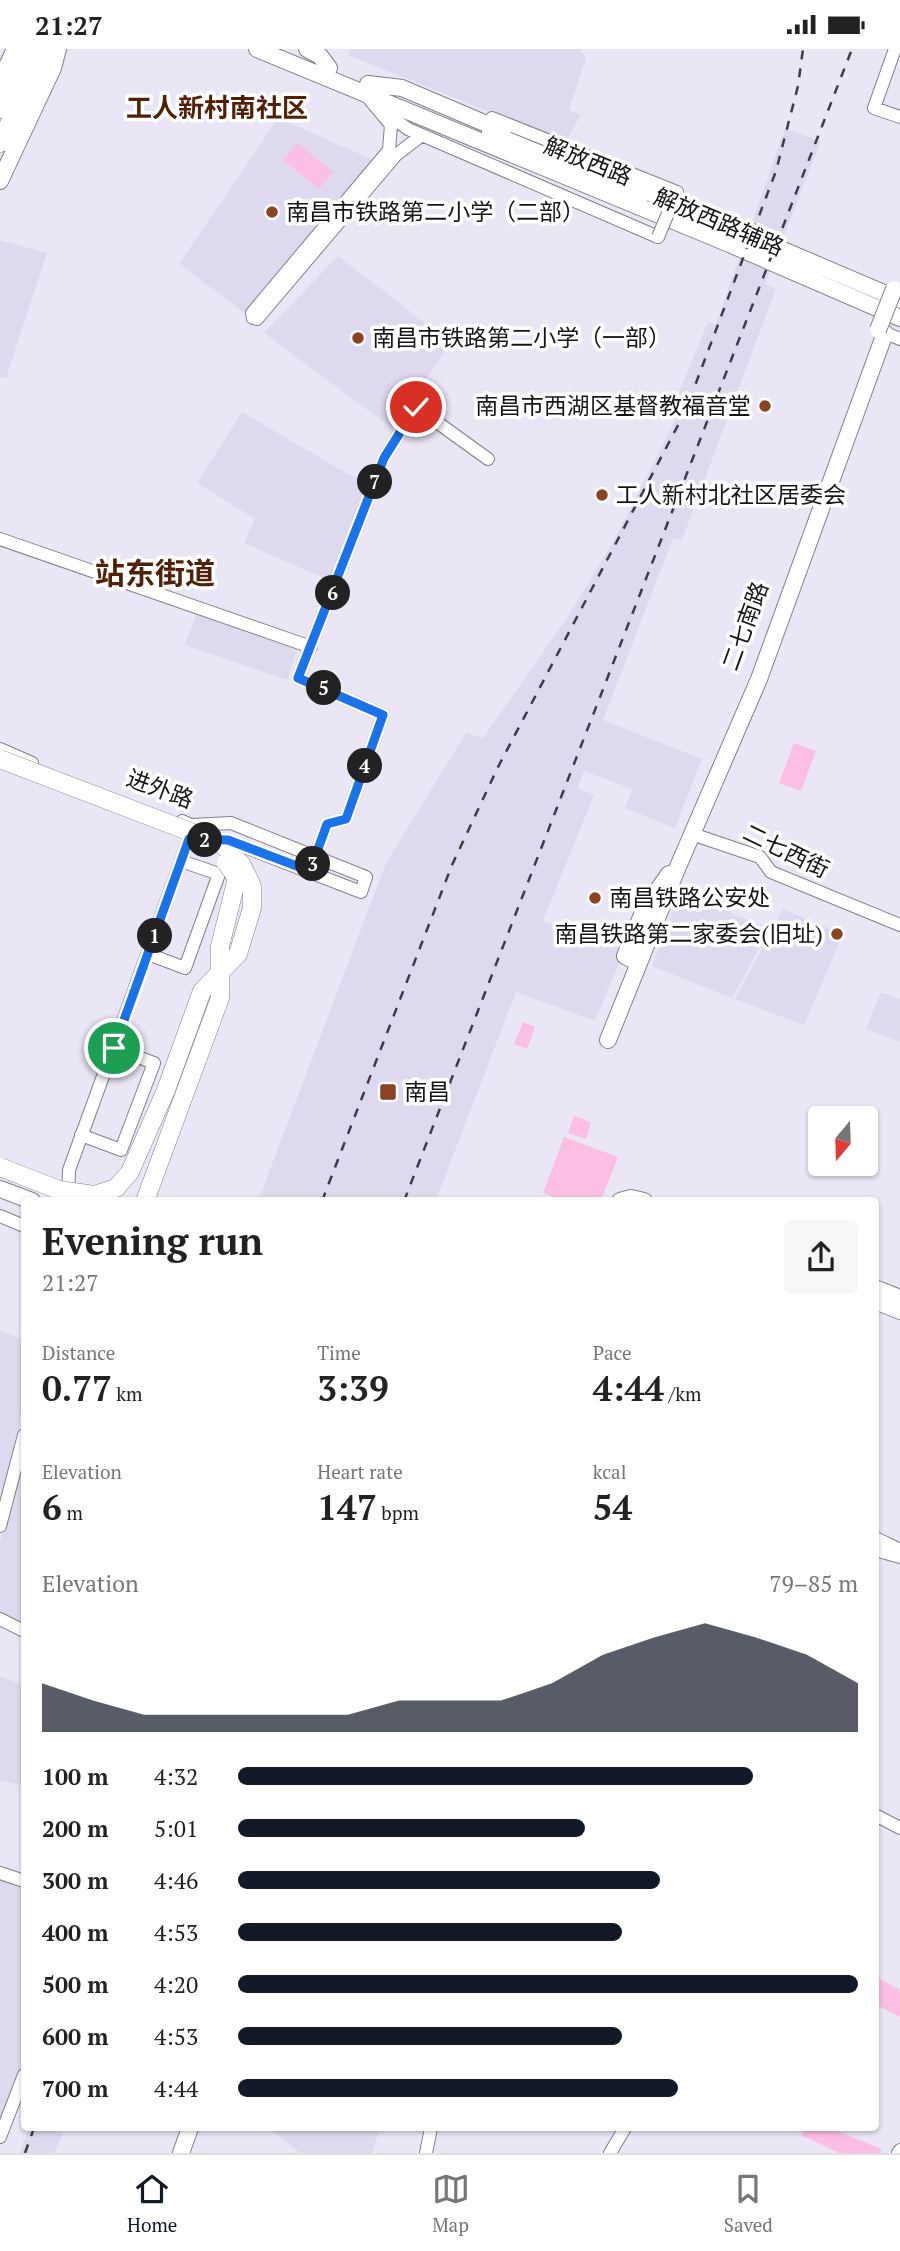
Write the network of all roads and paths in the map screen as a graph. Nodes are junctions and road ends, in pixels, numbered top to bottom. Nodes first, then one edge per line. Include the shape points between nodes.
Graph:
1 (9, 49) edge
2 (15, 49) edge
3 (30, 49) edge
4 (48, 49) edge
5 (58, 49) edge
6 (257, 49) edge
7 (283, 49) edge
8 (307, 49) edge
9 (895, 49) edge
10 (329, 68) junction
11 (0, 69) edge
12 (0, 81) edge
13 (366, 89) junction
14 (0, 109) edge
15 (900, 117) edge
16 (422, 135) junction
17 (0, 143) edge
18 (0, 160) edge
19 (0, 181) edge
20 (899, 294) edge
21 (900, 307) edge
22 (900, 318) edge
23 (891, 332) edge
24 (488, 459) dead end
25 (0, 540) edge
26 (311, 647) junction
27 (0, 749) edge
28 (0, 759) edge
29 (0, 767) edge
30 (190, 832) junction
31 (692, 834) junction
32 (315, 857) junction
33 (181, 861) junction
34 (310, 871) junction
35 (900, 925) edge
36 (148, 954) junction
37 (639, 963) junction
38 (220, 972) junction
39 (608, 1040) dead end
40 (114, 1048) junction
41 (81, 1135) junction
42 (0, 1167) edge
43 (0, 1175) edge
44 (0, 1189) edge
45 (0, 1197) edge
46 (21, 1197) edge
47 (60, 1197) edge
48 (68, 1197) edge
49 (146, 1197) edge
50 (21, 1205) edge
51 (0, 1216) edge
52 (21, 1225) edge
53 (879, 1290) edge
54 (900, 1298) edge
55 (879, 1303) edge
56 (900, 1311) edge
57 (21, 1446) edge
58 (0, 1526) edge
59 (879, 1534) edge
60 (900, 1546) edge
61 (879, 1547) edge
62 (900, 1555) edge
63 (0, 1619) edge
64 (21, 1630) edge
65 (879, 1817) edge
66 (900, 1828) edge
67 (0, 1873) edge
68 (21, 1880) edge
69 (21, 2083) edge
70 (189, 2131) edge
71 (200, 2131) edge
72 (430, 2131) edge
73 (623, 2131) edge
74 (0, 2137) edge
75 (181, 2153) edge
76 (191, 2153) edge
77 (426, 2153) edge
78 (610, 2153) edge

1 - 11 main road
2 - 12 main road
3 - 14 highway
4 - 17 highway
4 - 18 main road
5 - 19 main road
6 - 13 main road, 解放西路
7 - 10 main road, 解放西路
8 - 10 main road
9 - 15 street via 874,108
10 - 13 main road, 解放西路
13 - 16 street via 396,121
13 - 16 street via 391,125 390,150 252,313 253,318 257,319 396,155
13 - 16 street, bridge via 403,80 677,192 658,237
13 - 20 main road, 解放西路辅路 via 402,88
13 - 21 main road, 解放西路 via 572,166
13 - 22 main road, 解放西路
13 - 23 main road, 解放西路辅路
20 - 23 main road, 二七南路, bridge
23 - 31 main road, 二七南路 via 759,679
23 - 37 main road, 二七南路 via 667,877 644,910 625,956
24 - 26 street via 416,407 384,458
25 - 26 street
26 - 32 street via 298,678 383,715 346,819 327,824
27 - 30 street, 进外路
28 - 38 highway, bridge via 222,844 242,865 252,886 252,908 238,954
29 - 30 street, 进外路
30 - 32 street, 进外路 via 231,823
30 - 33 street
30 - 34 street, 进外路 via 228,840
30 - 38 highway, bridge via 237,878 220,946
31 - 35 street, 二七西街 via 760,857 771,872
31 - 37 main road, 二七南路
32 - 34 street
32 - 34 street, 进外路 via 366,877 361,892
33 - 36 street
33 - 36 street via 219,874 185,968
36 - 40 street
37 - 39 main road, 二七南路
38 - 42 highway, bridge via 202,991 149,1131 130,1172 116,1188 94,1195 75,1194
38 - 49 highway, bridge via 220,998
40 - 41 street
40 - 41 street via 154,1063 121,1150
41 - 48 street via 69,1170
43 - 47 street
44 - 46 main road
45 - 50 main road
51 - 52 street
53 - 54 main road
55 - 56 main road
57 - 58 street
59 - 60 street
61 - 62 main road
63 - 64 street
65 - 66 street
67 - 68 street
69 - 74 street
70 - 75 main road
71 - 76 main road
72 - 77 street
73 - 78 street

